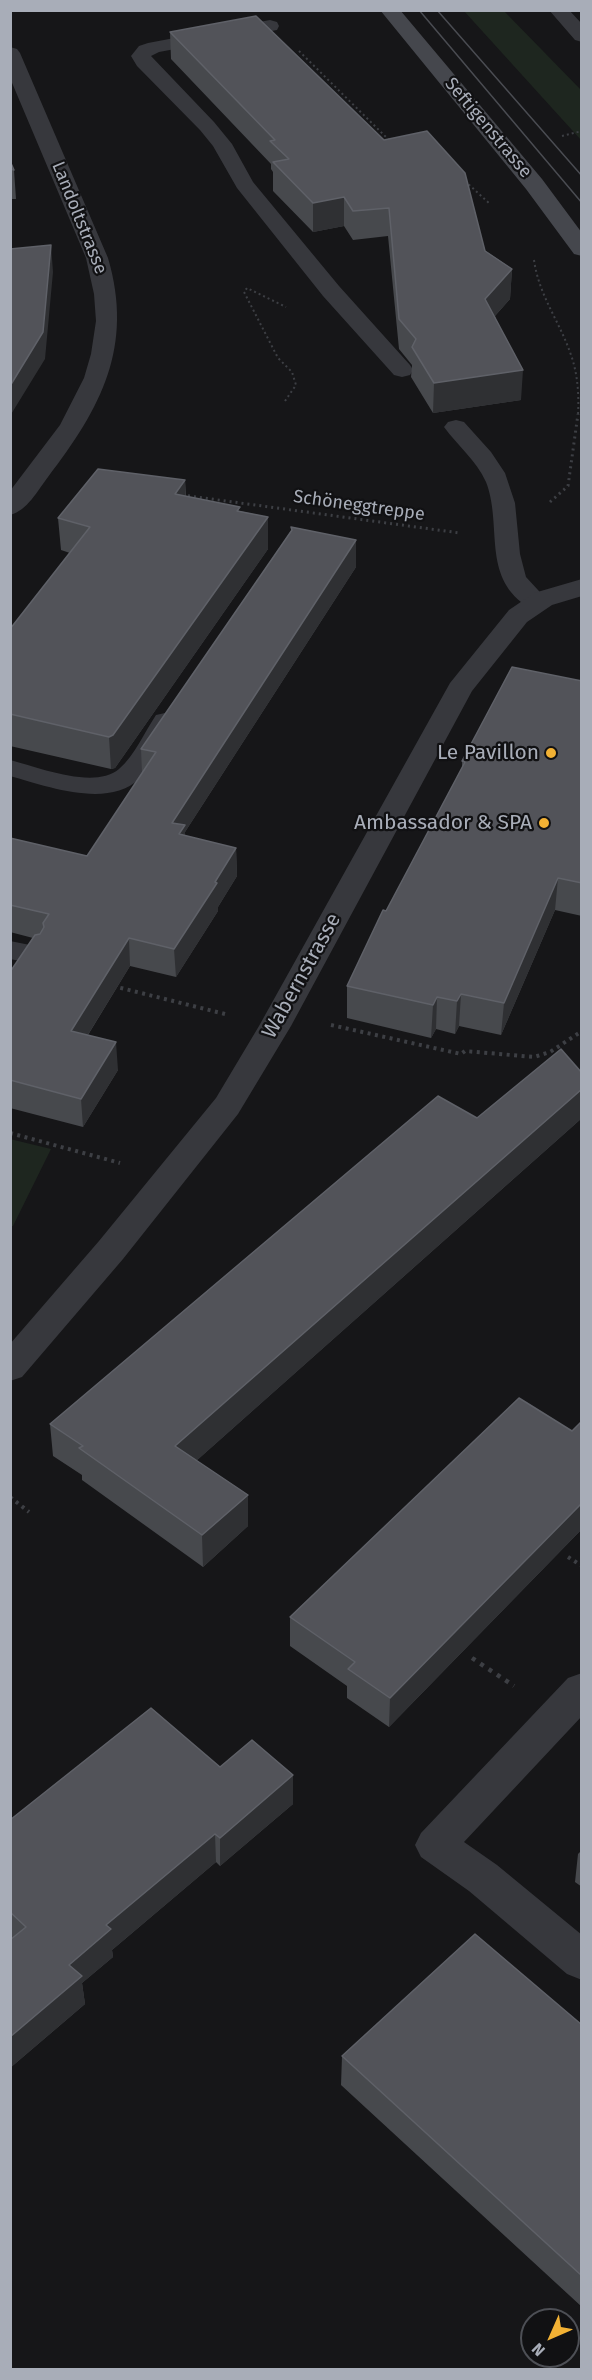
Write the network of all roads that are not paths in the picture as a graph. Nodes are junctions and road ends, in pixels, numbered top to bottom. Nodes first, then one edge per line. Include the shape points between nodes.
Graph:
1 (389, 10) edge
2 (558, 10) edge
3 (270, 26) edge
4 (582, 36) edge
5 (10, 53) edge
6 (582, 249) edge
7 (402, 370) dead end
8 (456, 427) dead end
9 (10, 472) edge
10 (38, 476) junction
11 (10, 508) edge
12 (582, 587) edge
13 (537, 603) junction
14 (177, 703) edge
15 (10, 768) edge
16 (10, 1368) edge
17 (582, 1689) edge
18 (582, 1961) edge

1 - 6 main road, Seftigenstrasse via 534,184
2 - 4 street
3 - 7 lane via 155,47 141,56 222,144 244,184
5 - 10 street, Landoltstrasse via 98,258 106,288 107,330 100,366 76,417
8 - 13 lane via 489,464 507,515 507,544 518,586
9 - 10 street
10 - 11 street, Landoltstrasse
12 - 13 street, Wabernstrasse
13 - 16 street, Wabernstrasse via 506,629 460,689 227,1106
14 - 15 lane via 131,772 116,783 86,785
17 - 18 street via 435,1845 483,1878

